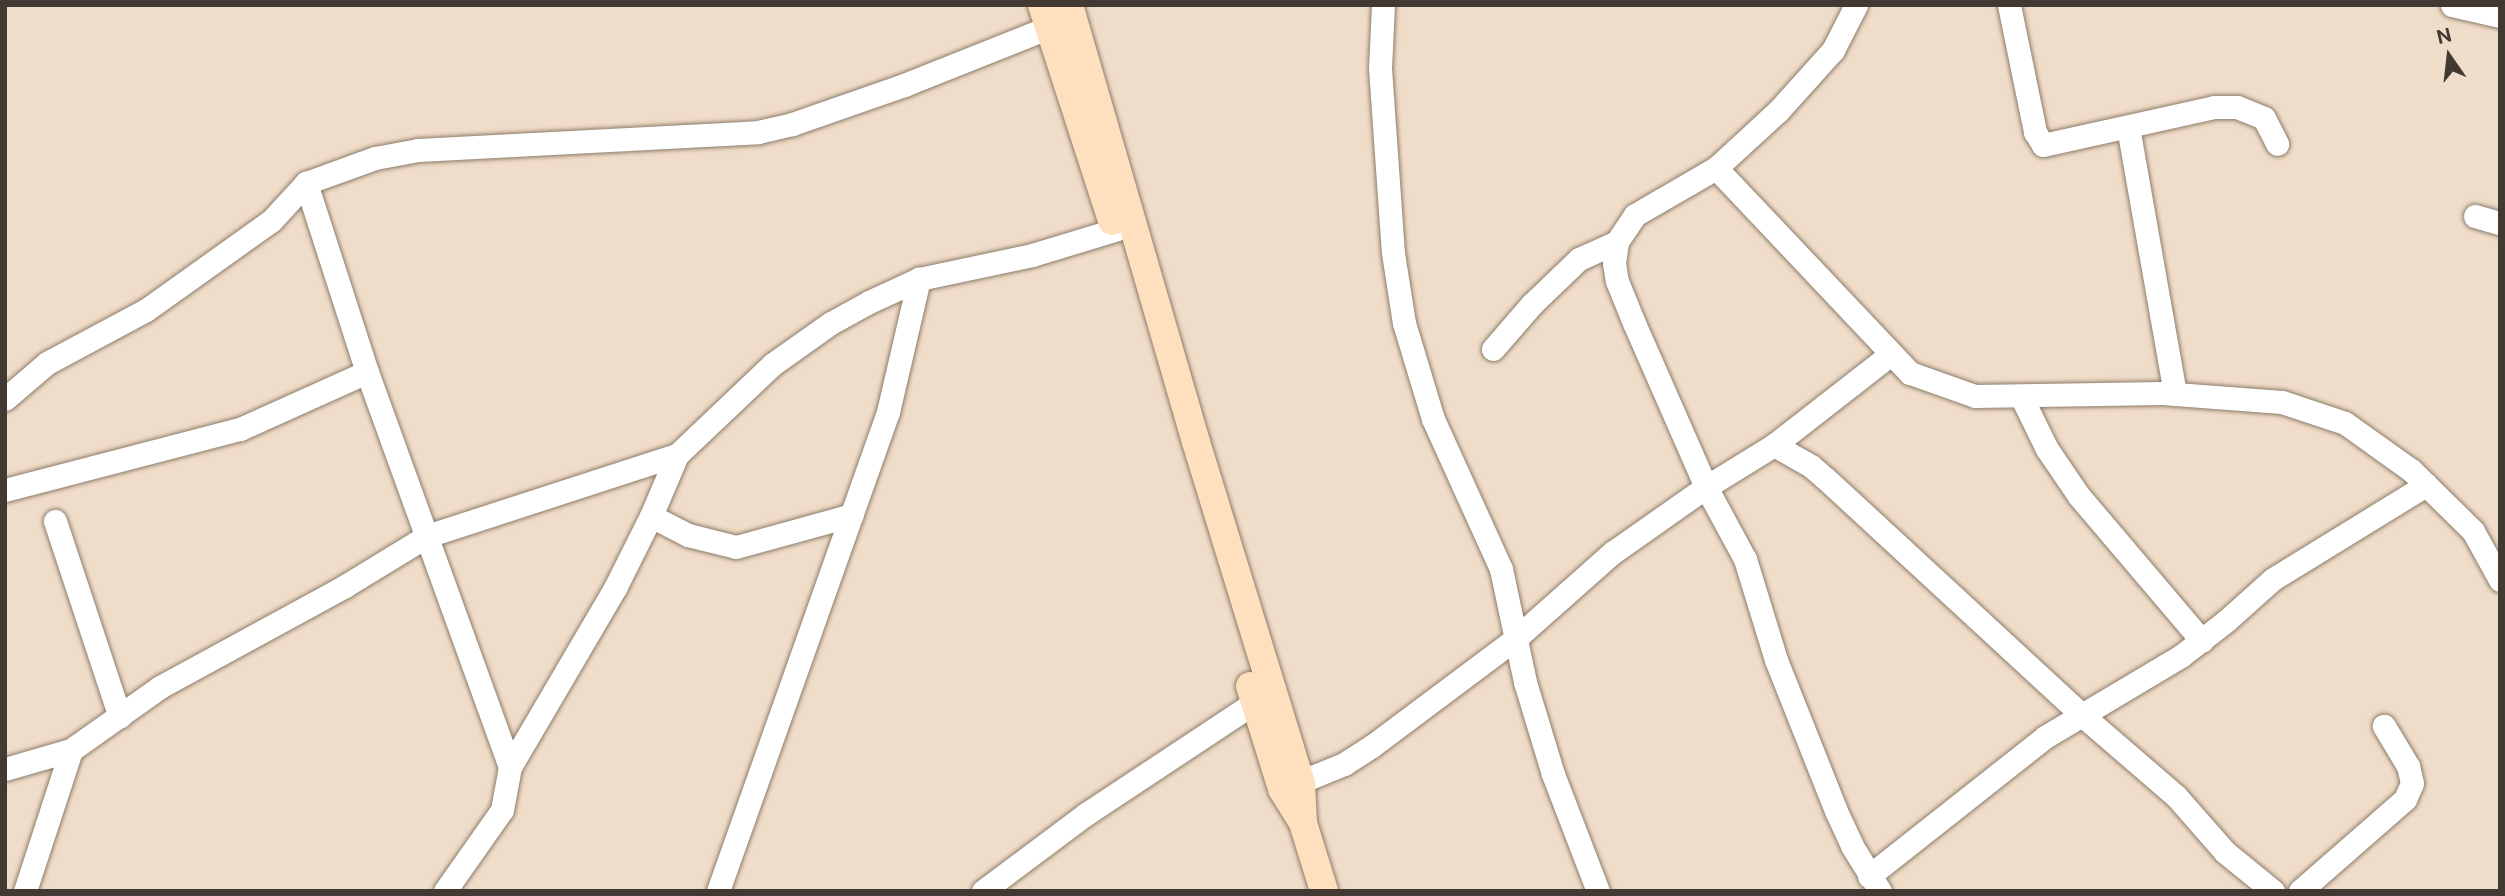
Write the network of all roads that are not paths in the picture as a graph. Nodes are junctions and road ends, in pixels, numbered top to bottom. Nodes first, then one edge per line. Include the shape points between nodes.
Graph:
1 (1069, 5) edge
2 (1383, 5) edge
3 (1856, 5) edge
4 (2009, 5) edge
5 (2452, 5) edge
6 (2500, 16) edge
7 (1045, 17) edge
8 (2128, 127) junction
9 (2277, 144) dead end
10 (1716, 168) junction
11 (306, 183) junction
12 (2475, 216) dead end
13 (2500, 223) edge
14 (1115, 230) junction
15 (1617, 242) junction
16 (919, 279) junction
17 (1493, 349) dead end
18 (1891, 354) junction
19 (367, 372) junction
20 (2175, 394) junction
21 (2022, 398) junction
22 (5, 399) edge
23 (1774, 445) junction
24 (677, 455) junction
25 (2426, 485) junction
26 (1706, 487) junction
27 (5, 490) edge
28 (852, 515) junction
29 (651, 516) junction
30 (55, 522) dead end
31 (426, 536) junction
32 (2500, 580) edge
33 (1515, 639) junction
34 (2202, 641) junction
35 (1255, 702) junction
36 (2082, 715) junction
37 (120, 717) junction
38 (2384, 726) dead end
39 (71, 750) junction
40 (510, 767) junction
41 (5, 769) edge
42 (1291, 786) junction
43 (1874, 884) edge
44 (24, 891) edge
45 (445, 891) edge
46 (718, 891) edge
47 (983, 891) edge
48 (1324, 891) edge
49 (1598, 891) edge
50 (2273, 891) edge
51 (2300, 891) edge

1 - 42 main road
2 - 33 street via 1381,81 1393,253 1404,323 1433,419 1501,569
3 - 10 street via 1833,50 1778,111
4 - 8 street via 2035,132 2043,145
5 - 6 street
7 - 11 street via 892,89 758,132 418,150 375,158
7 - 14 main road
8 - 9 street via 2214,107 2237,107 2264,118
8 - 20 street
10 - 15 street via 1635,215
10 - 18 street
11 - 19 street
11 - 22 street via 271,221 146,310 47,363
12 - 13 street
14 - 16 street via 1032,255
14 - 35 main road
15 - 17 street via 1578,259
15 - 26 street via 1617,281
16 - 24 street via 831,323 773,364
16 - 28 street via 888,412
18 - 21 street via 1910,373 1976,396
18 - 23 street
19 - 27 street via 240,429
19 - 31 street
20 - 21 street
20 - 25 street via 2282,402 2345,423
21 - 34 street via 2047,449 2079,496
23 - 26 street
23 - 36 street via 1818,472
24 - 29 street
24 - 31 street
25 - 32 street via 2473,531
25 - 34 street via 2273,579
26 - 33 street via 1612,553
26 - 43 street via 1745,559 1781,672 1836,811
28 - 29 street via 736,547 688,535
28 - 46 street
29 - 40 street via 615,588
30 - 37 street
31 - 37 street via 333,593 160,687
31 - 40 street
33 - 42 street via 1373,746
33 - 49 street via 1553,774
34 - 36 street
35 - 42 main road
35 - 47 street via 1086,814
36 - 43 street via 2045,737
36 - 50 street via 2176,796 2225,852
37 - 39 street
38 - 51 street via 2408,766 2412,783 2406,799
39 - 41 street
39 - 44 street
40 - 45 street via 502,810
42 - 48 main road

